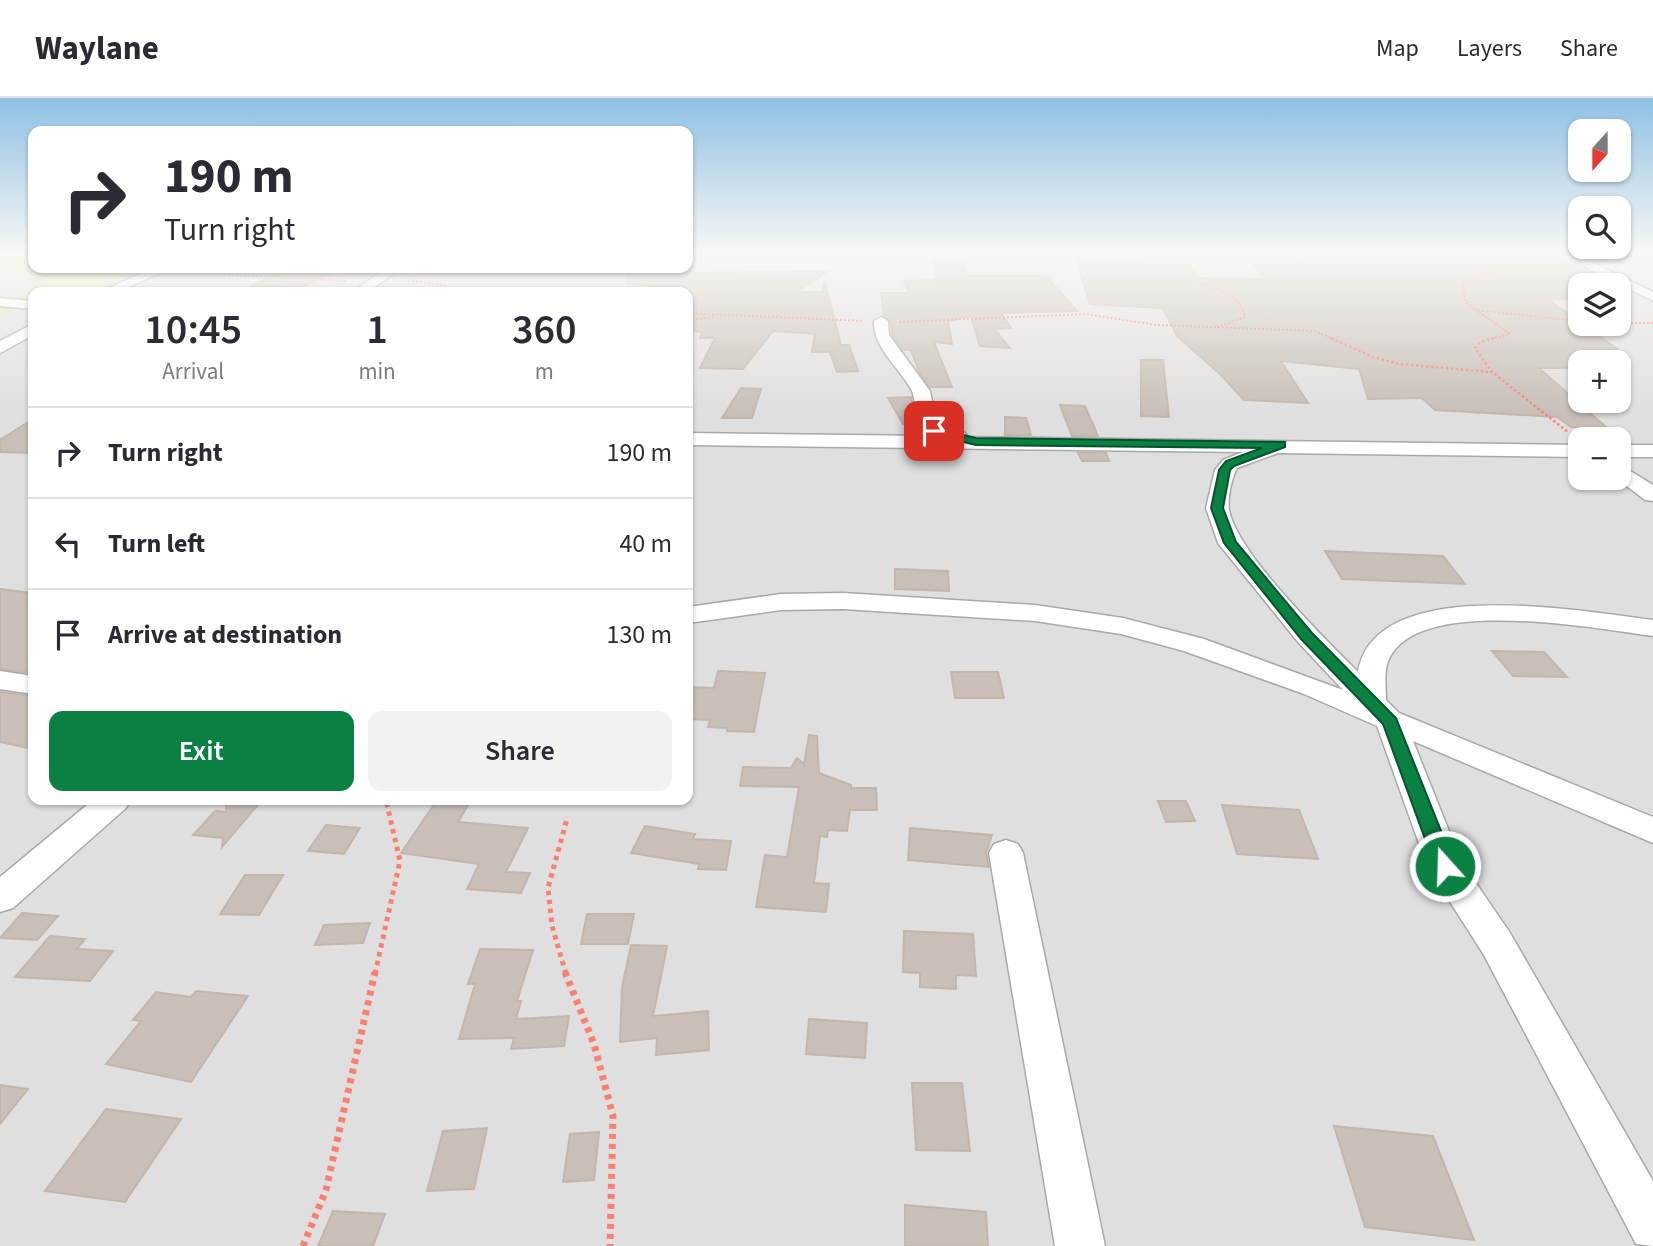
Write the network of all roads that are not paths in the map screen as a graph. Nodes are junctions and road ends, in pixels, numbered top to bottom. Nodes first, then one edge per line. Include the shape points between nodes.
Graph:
1 (881, 321) road end
2 (28, 332) edge
3 (0, 348) edge
4 (693, 439) edge
5 (976, 442) junction
6 (1568, 442) edge
7 (1281, 445) junction
8 (1631, 451) edge
9 (1653, 451) edge
10 (1631, 479) edge
11 (1653, 495) edge
12 (693, 614) edge
13 (1653, 628) edge
14 (0, 680) edge
15 (28, 684) edge
16 (1381, 711) junction
17 (108, 805) edge
18 (1653, 831) edge
19 (1006, 853) dead end
20 (0, 898) edge
21 (1653, 1227) edge
22 (1080, 1246) edge

1 - 5 street via 881,335 921,391 927,424 934,431
2 - 3 street
4 - 5 street
5 - 7 street
6 - 7 street
7 - 16 street via 1224,470 1217,508 1230,543 1307,636
8 - 9 street
10 - 11 street
12 - 16 street via 842,601 1080,619 1194,645
13 - 16 street via 1493,612 1455,614 1418,623 1395,636 1376,655 1371,678
14 - 15 street
16 - 18 street
16 - 21 street via 1445,866 1497,944
17 - 20 street
19 - 22 street

